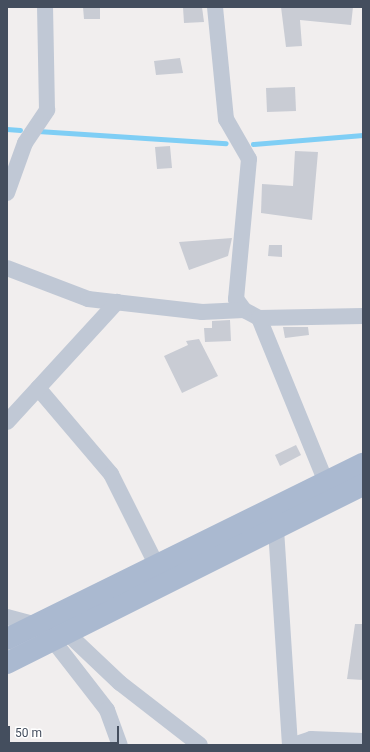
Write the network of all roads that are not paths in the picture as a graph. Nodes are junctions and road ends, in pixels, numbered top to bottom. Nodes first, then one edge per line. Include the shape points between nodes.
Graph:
1 (45, 7) edge
2 (215, 7) edge
3 (7, 193) edge
4 (7, 268) edge
5 (117, 302) junction
6 (244, 310) junction
7 (363, 316) edge
8 (259, 318) junction
9 (38, 388) junction
10 (7, 422) edge
11 (363, 464) edge
12 (326, 482) junction
13 (363, 487) edge
14 (276, 528) junction
15 (157, 566) junction
16 (7, 616) edge
17 (36, 625) junction
18 (59, 636) junction
19 (7, 639) edge
20 (7, 663) edge
21 (363, 741) edge
22 (120, 745) edge
23 (200, 745) edge
24 (290, 745) edge
25 (293, 745) edge

1 - 3 street via 47,110 25,143
2 - 6 street via 226,119 249,159 236,299
4 - 5 street via 88,299
5 - 6 street via 202,312
5 - 9 street
6 - 8 street
7 - 8 street
8 - 12 street
9 - 10 street
9 - 15 street via 111,474
11 - 12 main road
12 - 15 main road
13 - 14 main road
14 - 18 main road
14 - 24 street
15 - 17 main road
16 - 17 street
17 - 19 main road
18 - 20 main road
18 - 22 street via 107,710
18 - 23 street
21 - 25 street via 311,739

